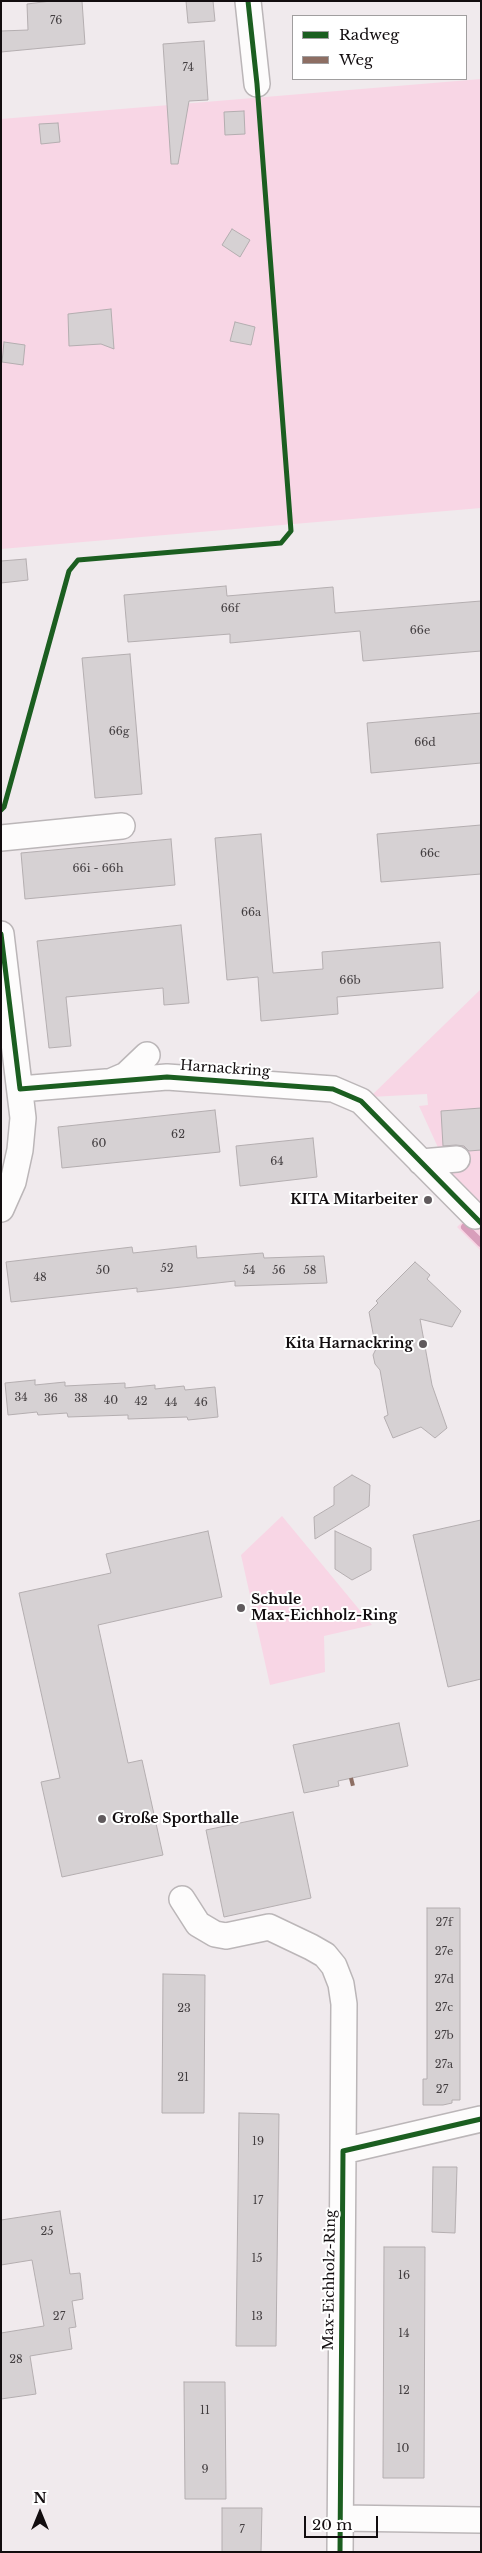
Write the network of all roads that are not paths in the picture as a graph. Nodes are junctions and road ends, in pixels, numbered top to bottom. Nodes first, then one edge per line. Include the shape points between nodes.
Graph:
1 (248, 1) edge
2 (257, 84) dead end
3 (122, 826) dead end
4 (1, 838) edge
5 (1, 934) edge
6 (147, 1055) dead end
7 (105, 1082) junction
8 (20, 1090) junction
9 (457, 1159) dead end
10 (416, 1161) junction
11 (1, 1209) edge
12 (465, 1211) dead end
13 (182, 1899) dead end
14 (481, 2119) edge
15 (343, 2151) junction
16 (340, 2518) junction
17 (481, 2520) edge
18 (340, 2552) edge

1 - 2 street
3 - 4 street
5 - 8 street
6 - 7 street, Harnackring via 126,1075
7 - 8 street, Harnackring
7 - 10 street, Harnackring via 190,1077 345,1092 361,1101
8 - 11 street via 23,1118 20,1150 13,1182
9 - 10 street
10 - 12 street, Harnackring
13 - 15 street, Max-Eichholz-Ring via 200,1926 215,1934 226,1936 269,1927 325,1955 334,1966 344,2004
14 - 15 street
15 - 16 street, Max-Eichholz-Ring
16 - 17 street
16 - 18 street, Max-Eichholz-Ring

